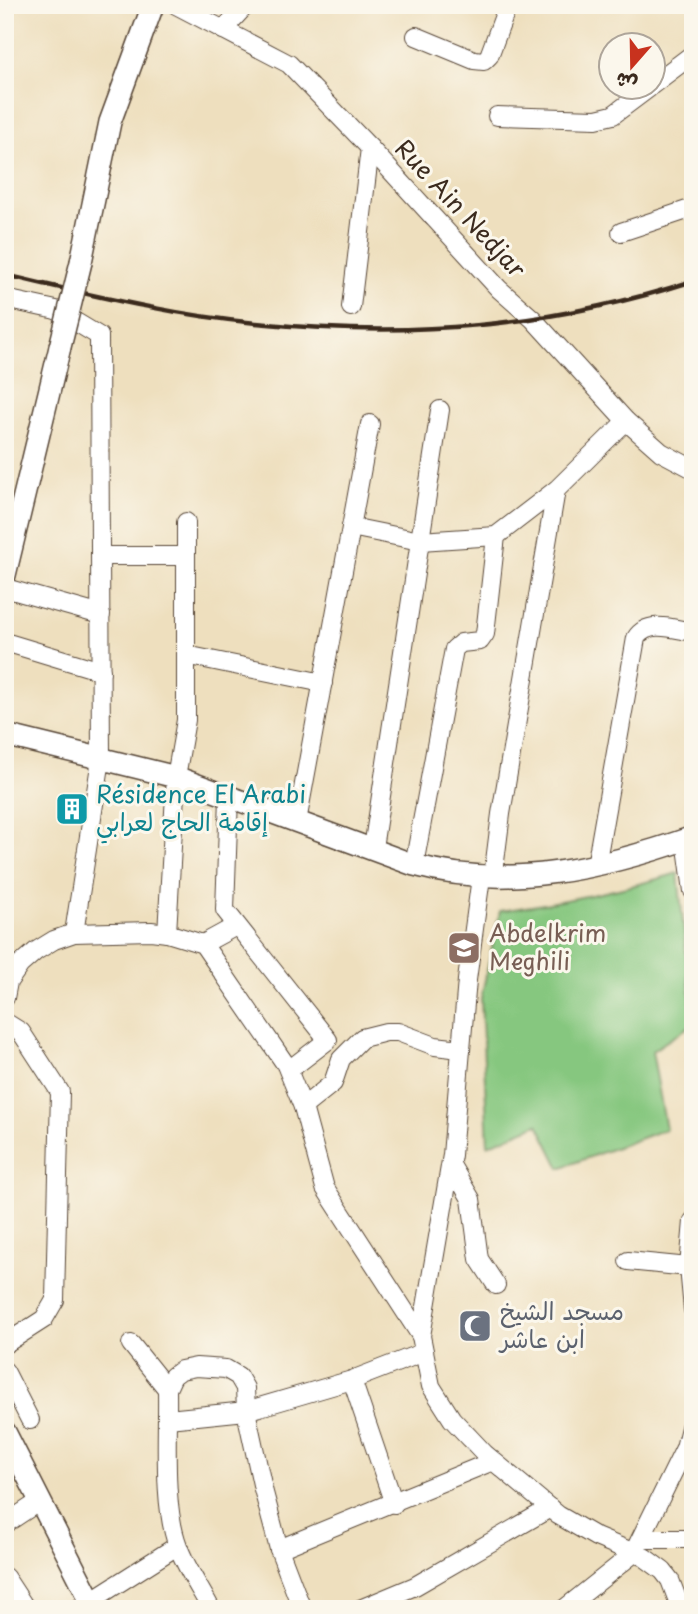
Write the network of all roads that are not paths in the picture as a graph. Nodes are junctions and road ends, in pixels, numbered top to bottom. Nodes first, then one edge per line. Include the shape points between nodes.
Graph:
1 (153, 5) edge
2 (176, 5) edge
3 (246, 5) edge
4 (508, 5) edge
5 (223, 30) junction
6 (416, 36) dead end
7 (693, 54) edge
8 (666, 75) edge
9 (630, 102) edge
10 (497, 116) dead end
11 (370, 148) junction
12 (693, 208) edge
13 (621, 232) dead end
14 (5, 299) edge
15 (351, 307) dead end
16 (440, 410) dead end
17 (626, 421) junction
18 (370, 424) dead end
19 (693, 469) edge
20 (556, 489) junction
21 (186, 522) dead end
22 (351, 527) junction
23 (496, 536) junction
24 (420, 541) junction
25 (101, 556) junction
26 (186, 556) junction
27 (5, 575) edge
28 (5, 588) edge
29 (101, 615) junction
30 (693, 632) edge
31 (5, 642) edge
32 (186, 655) junction
33 (101, 671) junction
34 (323, 683) junction
35 (5, 735) edge
36 (101, 759) junction
37 (176, 777) junction
38 (229, 797) junction
39 (298, 822) junction
40 (689, 838) edge
41 (373, 848) junction
42 (414, 865) junction
43 (596, 866) junction
44 (487, 877) junction
45 (693, 891) edge
46 (236, 926) junction
47 (74, 933) junction
48 (167, 933) junction
49 (203, 944) junction
50 (5, 998) edge
51 (5, 1022) edge
52 (461, 1049) junction
53 (289, 1070) junction
54 (303, 1107) junction
55 (451, 1165) junction
56 (693, 1221) edge
57 (628, 1261) dead end
58 (689, 1267) junction
59 (496, 1285) dead end
60 (693, 1310) edge
61 (5, 1344) edge
62 (131, 1344) dead end
63 (423, 1344) junction
64 (5, 1371) edge
65 (352, 1380) junction
66 (167, 1389) junction
67 (246, 1411) junction
68 (693, 1416) edge
69 (167, 1419) junction
70 (30, 1420) dead end
71 (5, 1432) edge
72 (12, 1459) edge
73 (493, 1461) junction
74 (686, 1462) edge
75 (40, 1501) junction
76 (394, 1504) junction
77 (550, 1508) junction
78 (5, 1524) edge
79 (693, 1539) edge
80 (177, 1546) junction
81 (637, 1546) junction
82 (279, 1549) junction
83 (5, 1577) edge
84 (88, 1606) edge
85 (26, 1609) edge
86 (211, 1609) edge
87 (302, 1609) edge
88 (360, 1609) edge
89 (565, 1609) edge
90 (681, 1609) edge

1 - 27 main road, bridge via 110,122
2 - 5 street, Rue Ain Nedjar
3 - 5 street
4 - 6 street via 484,61
5 - 11 street, Rue Ain Nedjar via 289,64
7 - 8 street
9 - 10 street via 613,115 596,119
11 - 15 street
11 - 17 street, Rue Ain Nedjar
12 - 13 street
14 - 25 street via 56,310 100,336
16 - 24 street
17 - 19 street, Rue Ain Nedjar via 661,452
17 - 20 street
18 - 22 street
20 - 23 street
20 - 44 street
21 - 26 street
22 - 24 street
22 - 34 street
23 - 24 street
23 - 42 street via 485,634 454,649
24 - 41 street
25 - 26 street
25 - 29 street
26 - 32 street
28 - 29 street
29 - 33 street
30 - 43 street via 652,626 636,638
31 - 33 street
32 - 34 street
32 - 37 street via 186,720
33 - 36 street
34 - 39 street
35 - 36 main road
36 - 37 main road
36 - 47 street
37 - 38 main road
37 - 48 street
38 - 39 main road
38 - 46 street via 225,910
39 - 41 main road
40 - 43 main road
40 - 45 street
41 - 42 main road
42 - 44 main road
43 - 44 main road
44 - 52 street via 467,980
46 - 49 street
46 - 53 street via 327,1040
47 - 48 street
47 - 50 street via 45,945 20,965 8,982
48 - 49 street
49 - 53 street
51 - 61 street via 21,1032 60,1092 55,1300 44,1319
52 - 54 street via 435,1046 398,1032 362,1038 341,1059 333,1083
52 - 55 street
53 - 54 street
54 - 63 street via 325,1188
55 - 59 street via 471,1199 479,1259
55 - 63 street
56 - 58 street
57 - 58 street
58 - 60 street
62 - 66 street
63 - 65 street
63 - 73 street via 431,1386 452,1419
64 - 70 street
65 - 67 street
65 - 76 street
66 - 67 street via 181,1370 226,1369 238,1376 245,1388
66 - 69 street
67 - 69 street
67 - 82 street
68 - 74 street
69 - 80 street via 168,1482
71 - 72 main road
72 - 75 main road
73 - 76 street
73 - 77 street
74 - 81 street
75 - 78 street
75 - 84 main road
76 - 82 street
77 - 81 street via 596,1537
77 - 88 street via 415,1586
79 - 81 street
80 - 84 street
80 - 86 street
81 - 89 street
81 - 90 street via 670,1580
82 - 87 street
83 - 85 street

